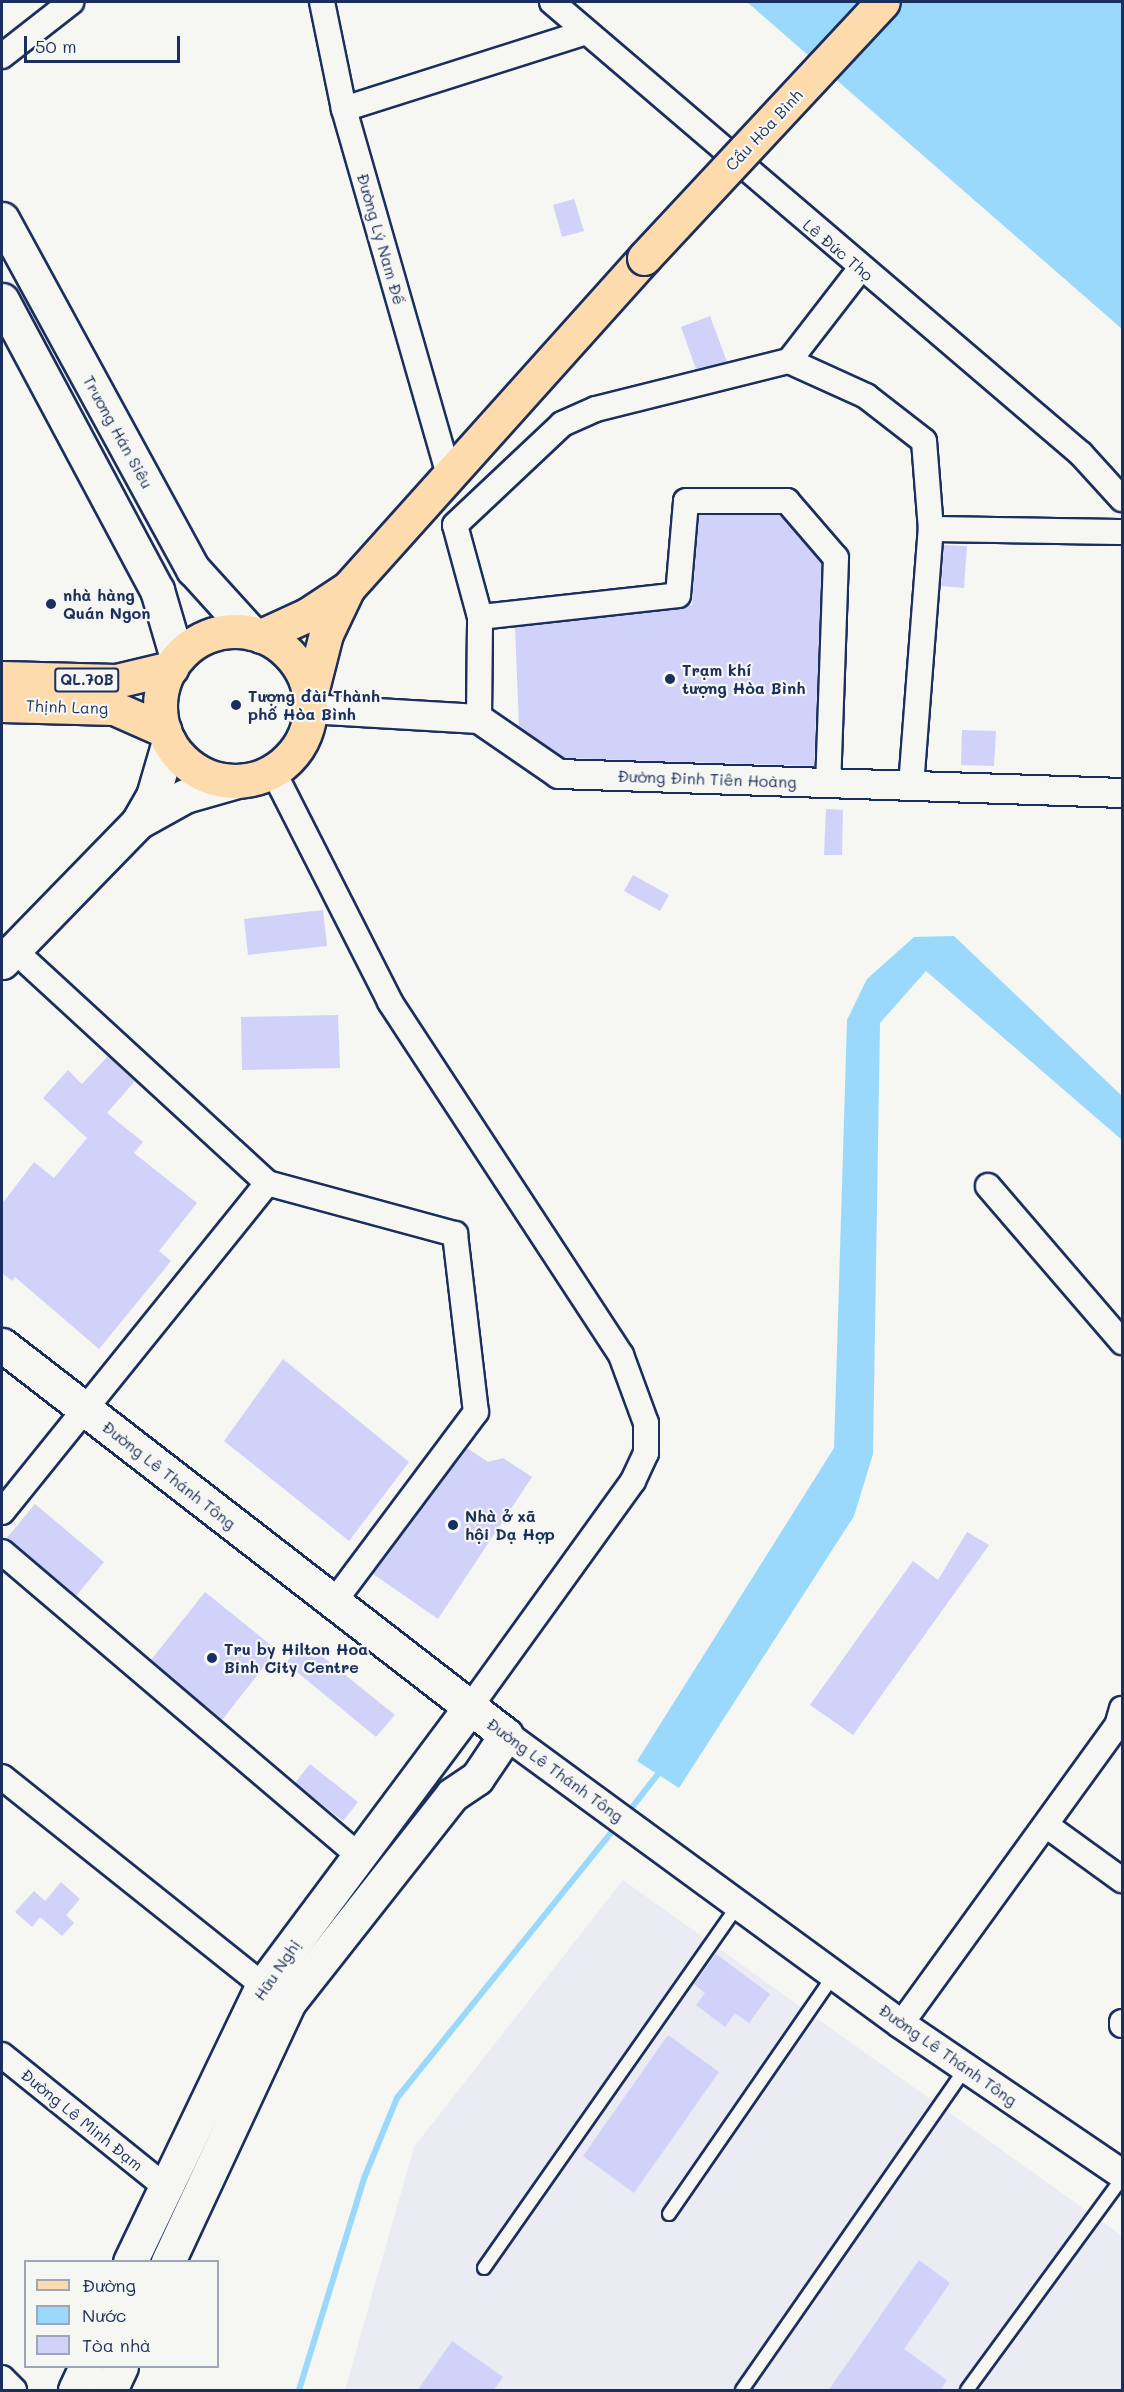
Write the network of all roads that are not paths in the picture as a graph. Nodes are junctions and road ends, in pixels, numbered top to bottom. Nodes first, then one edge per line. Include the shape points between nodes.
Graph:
1 (71, 2) edge
2 (322, 2) edge
3 (552, 2) edge
4 (883, 2) edge
5 (584, 33) junction
6 (2, 56) edge
7 (344, 109) junction
8 (2, 219) edge
9 (860, 269) junction
10 (2, 300) edge
11 (789, 361) junction
12 (449, 475) junction
13 (1122, 500) edge
14 (931, 529) junction
15 (1122, 532) edge
16 (348, 588) junction
17 (480, 617) junction
18 (256, 635) junction
19 (174, 663) junction
20 (2, 678) edge
21 (2, 705) edge
22 (309, 705) junction
23 (479, 719) junction
24 (166, 735) junction
25 (273, 771) junction
26 (237, 781) junction
27 (828, 783) junction
28 (911, 786) junction
29 (1122, 794) edge
30 (138, 822) junction
31 (8, 956) edge
32 (267, 1183) junction
33 (988, 1185) dead end
34 (1122, 1342) edge
35 (2, 1346) edge
36 (84, 1409) junction
37 (2, 1512) edge
38 (2, 1552) edge
39 (334, 1602) junction
40 (470, 1707) junction
41 (1122, 1709) edge
42 (506, 1735) junction
43 (2, 1777) edge
44 (1046, 1825) junction
45 (362, 1858) junction
46 (1122, 1880) edge
47 (738, 1905) junction
48 (834, 1975) junction
49 (263, 1985) junction
50 (901, 2024) junction
51 (2, 2055) edge
52 (966, 2068) junction
53 (211, 2089) junction
54 (241, 2103) junction
55 (1122, 2176) edge
56 (163, 2185) junction
57 (669, 2214) dead end
58 (131, 2260) edge
59 (169, 2260) edge
60 (484, 2268) dead end
61 (86, 2368) edge
62 (120, 2368) edge
63 (2, 2378) edge
64 (15, 2391) edge
65 (75, 2391) edge
66 (110, 2391) edge
67 (742, 2391) edge
68 (967, 2391) edge

1 - 6 street
2 - 7 street, Đường Lý Nam Đế
3 - 5 street, Lê Đức Thọ
4 - 12 main road, Cầu Hòa Bình, bridge
5 - 7 street
5 - 9 street, Lê Đức Thọ
7 - 12 street, Đường Lý Nam Đế
8 - 18 main road, Trương Hán Siêu via 193,569
9 - 11 street
9 - 13 street, Lê Đức Thọ via 1082,454
10 - 19 main road via 157,590
11 - 14 street via 867,396 924,441
11 - 17 street via 596,410 562,424 455,525
12 - 16 main road, Cầu Hòa Bình
14 - 15 street
14 - 28 street
16 - 18 main road via 307,615
16 - 22 main road via 326,634
17 - 23 street
17 - 27 street via 678,595 686,501 787,501 836,558
18 - 19 main road via 211,635
18 - 22 main road via 294,661
19 - 20 main road, Thịnh Lang / QL.70B via 116,681
19 - 24 main road via 161,698
21 - 24 main road, Thịnh Lang / QL.70B via 114,708
22 - 23 street
22 - 25 main road via 299,745
23 - 27 street, Đường Đinh Tiên Hoàng via 559,774
24 - 26 main road via 197,771
24 - 30 main road via 156,788
25 - 26 main road
25 - 40 street via 390,1002 621,1355 646,1423 646,1453 615,1511
26 - 30 main road via 185,796
27 - 28 street, Đường Đinh Tiên Hoàng
28 - 29 street, Đường Đinh Tiên Hoàng
30 - 31 main road
31 - 32 street
32 - 36 street
32 - 39 street via 455,1234 476,1412
33 - 34 street
35 - 36 main road, Đường Lê Thánh Tông
36 - 37 street
36 - 39 main road, Đường Lê Thánh Tông
38 - 45 street
39 - 40 main road, Đường Lê Thánh Tông
40 - 42 main road, Đường Lê Thánh Tông
40 - 45 main road, Hữu Nghị
41 - 44 street via 1117,1726
42 - 47 street, Đường Lê Thánh Tông
42 - 54 main road, Hữu Nghị via 477,1778 453,1795 289,2002
43 - 49 street
44 - 46 street
44 - 50 street
45 - 49 main road, Hữu Nghị
47 - 48 street, Đường Lê Thánh Tông
47 - 60 lane
48 - 50 street, Đường Lê Thánh Tông
48 - 57 lane
49 - 53 main road, Hữu Nghị
50 - 52 street, Đường Lê Thánh Tông
51 - 56 street, Đường Lê Minh Đạm
52 - 55 street, Đường Lê Thánh Tông
52 - 67 lane
53 - 54 main road
53 - 56 main road, Hữu Nghị
54 - 59 main road, Hữu Nghị
55 - 68 lane
56 - 58 main road, Hữu Nghị
61 - 65 main road
62 - 66 main road
63 - 64 street

